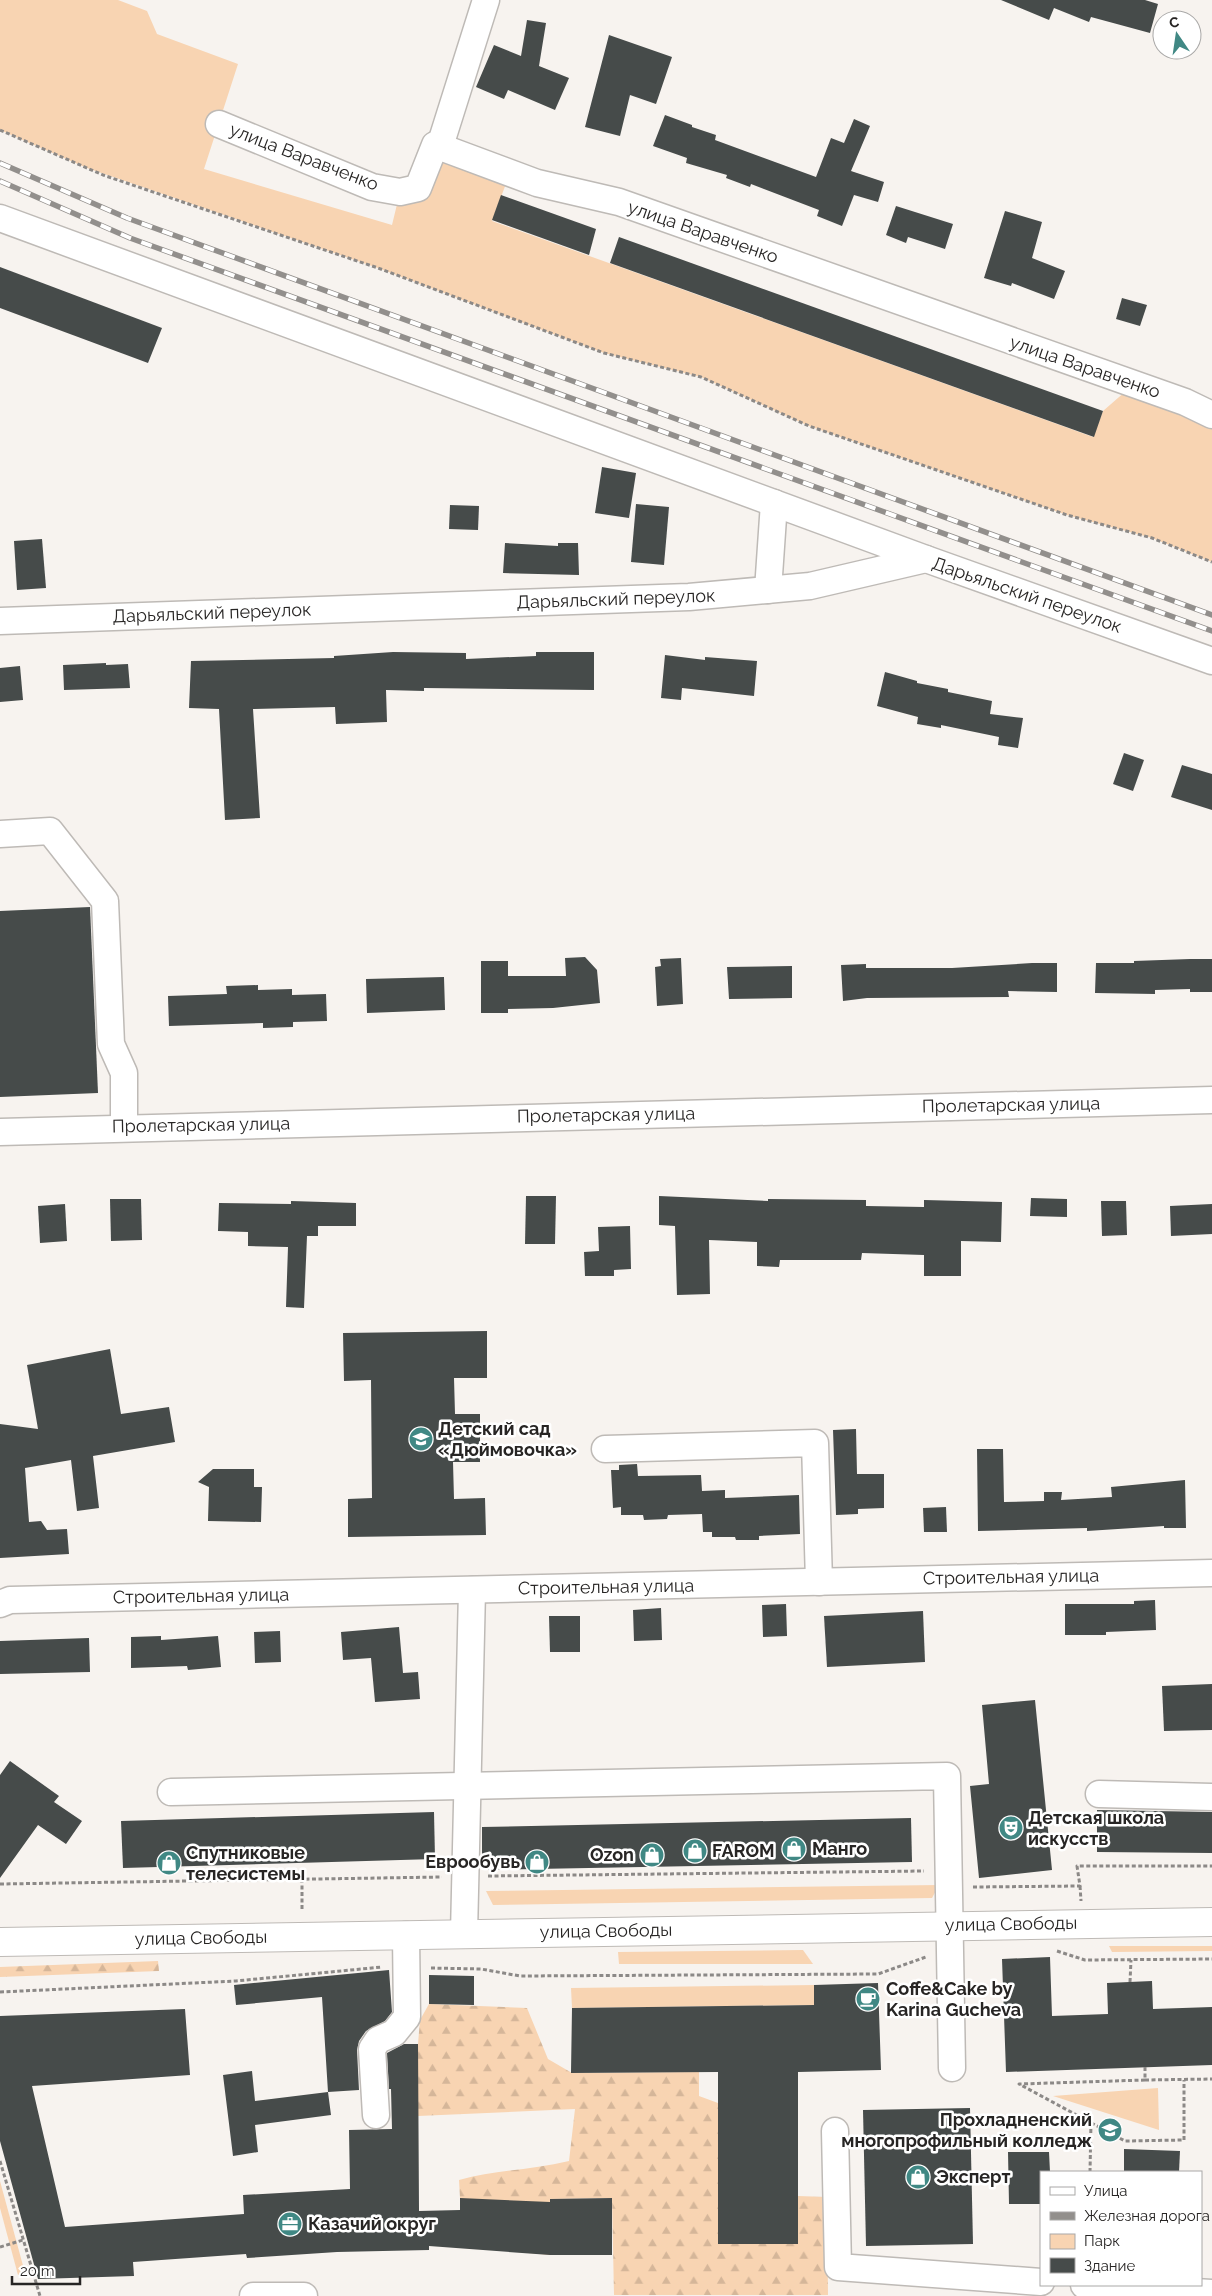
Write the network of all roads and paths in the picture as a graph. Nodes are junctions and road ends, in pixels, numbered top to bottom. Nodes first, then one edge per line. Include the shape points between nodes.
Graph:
1 (486, 0) edge
2 (219, 124) dead end
3 (0, 130) edge
4 (440, 146) junction
5 (0, 218) edge
6 (1212, 415) edge
7 (774, 503) junction
8 (926, 559) junction
9 (1212, 562) edge
10 (768, 590) junction
11 (0, 621) edge
12 (1212, 661) edge
13 (0, 834) edge
14 (1212, 1100) edge
15 (124, 1127) junction
16 (0, 1132) edge
17 (606, 1449) dead end
18 (1212, 1573) edge
19 (819, 1582) junction
20 (472, 1590) junction
21 (0, 1604) edge
22 (467, 1786) junction
23 (171, 1792) dead end
24 (1099, 1794) dead end
25 (1212, 1797) edge
26 (1212, 1866) edge
27 (465, 1876) junction
28 (302, 1879) junction
29 (949, 1879) junction
30 (0, 1884) edge
31 (302, 1909) dead end
32 (1212, 1922) edge
33 (950, 1925) junction
34 (464, 1934) junction
35 (406, 1935) junction
36 (0, 1942) edge
37 (1054, 1950) dead end
38 (951, 1953) junction
39 (1212, 1959) edge
40 (1130, 1960) junction
41 (408, 1967) junction
42 (1130, 1982) dead end
43 (0, 1992) edge
44 (952, 2068) dead end
45 (1145, 2068) dead end
46 (1212, 2079) edge
47 (1145, 2080) junction
48 (1184, 2080) junction
49 (376, 2115) dead end
50 (1091, 2122) junction
51 (835, 2130) dead end
52 (0, 2161) edge
53 (1090, 2171) edge
54 (23, 2240) junction
55 (0, 2247) edge
56 (1040, 2282) edge
57 (1100, 2286) edge
58 (1212, 2293) edge
59 (40, 2296) edge
60 (253, 2296) edge
61 (304, 2296) edge

1 - 4 street
2 - 4 street, улица Варавченко via 372,187 400,192 418,188 435,144
3 - 9 path via 103,175 378,268 604,353 701,378 809,426 1067,515 1152,538
4 - 6 street, улица Варавченко via 537,183 619,202 1185,402
5 - 7 street
7 - 8 street
7 - 10 street
8 - 10 street, Дарьяльский переулок via 810,586
8 - 12 street, Дарьяльский переулок
10 - 11 street, Дарьяльский переулок via 689,597
13 - 15 street via 50,831 105,901 112,1044 124,1073
14 - 15 street, Пролетарская улица
15 - 16 street, Пролетарская улица
17 - 19 street via 815,1443
18 - 19 street, Строительная улица
19 - 20 street, Строительная улица
20 - 21 street, Строительная улица via 10,1600
20 - 22 street
22 - 23 street
22 - 27 street
22 - 29 street via 947,1776
24 - 25 street
26 - 29 path via 1077,1866 1080,1886 975,1888
27 - 28 path
27 - 29 path via 925,1871
27 - 34 street
28 - 30 path
28 - 31 path
29 - 33 street
32 - 33 main road, улица Свободы
33 - 34 main road, улица Свободы
33 - 38 street
34 - 35 main road, улица Свободы
35 - 36 main road, улица Свободы
35 - 41 street
37 - 40 path via 1086,1960
38 - 41 path via 938,1953 878,1974 520,1976 481,1969
38 - 44 street
39 - 40 path
40 - 42 path
41 - 43 path via 236,1981
41 - 49 street via 408,2017 394,2033 378,2040 372,2049
45 - 47 path
46 - 48 path
47 - 48 path
47 - 50 path via 1019,2084
48 - 50 path via 1184,2140 1125,2141
50 - 53 path
51 - 56 street via 838,2267
52 - 54 path
54 - 55 path
54 - 59 path
57 - 58 street
60 - 61 street

